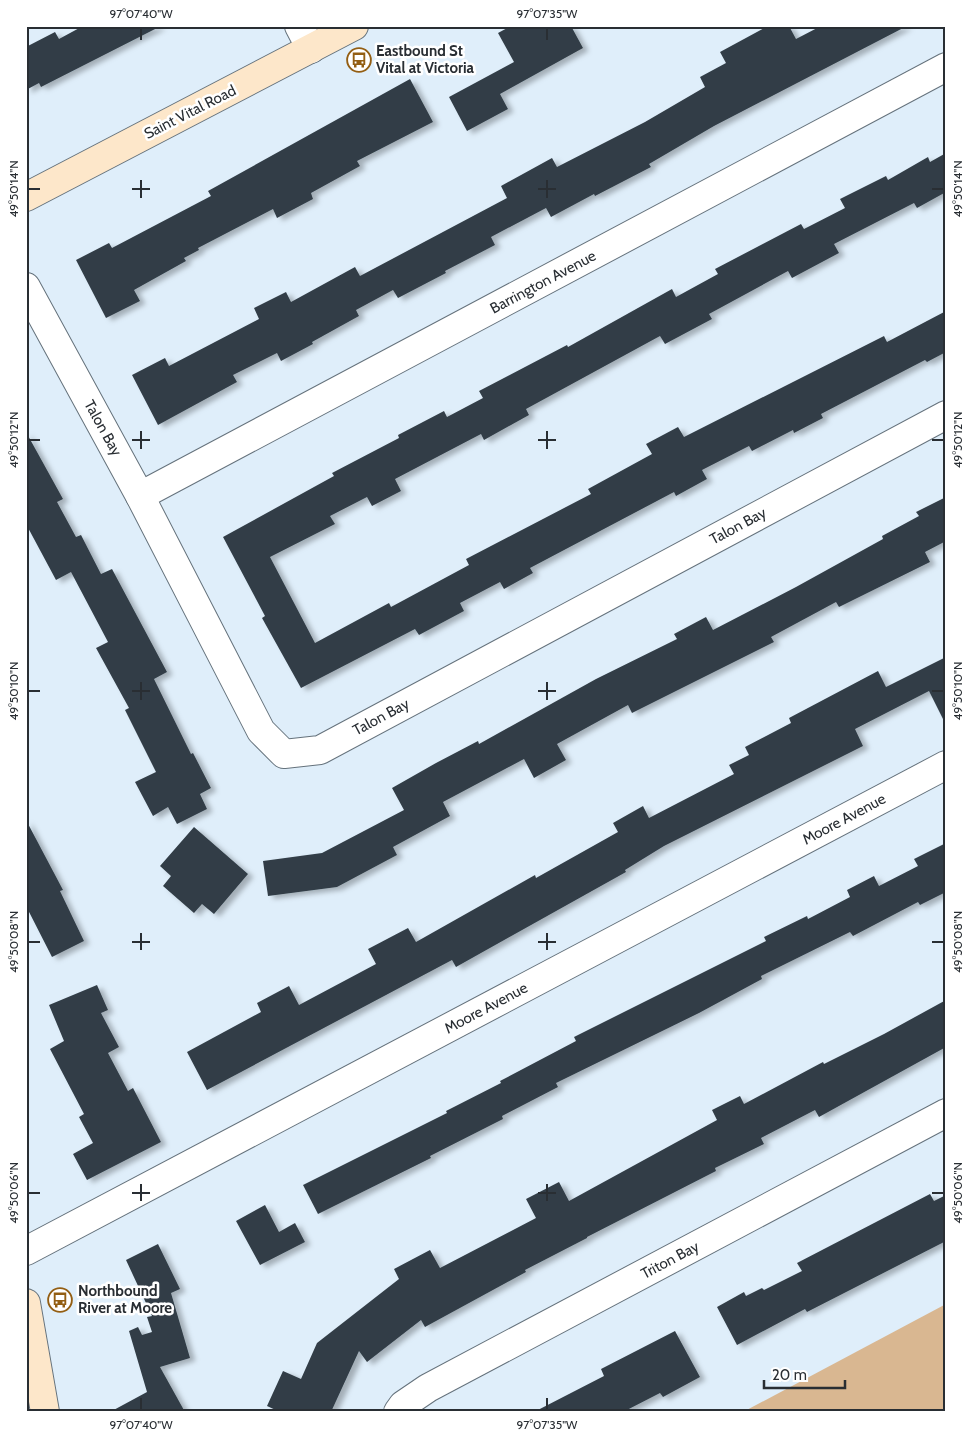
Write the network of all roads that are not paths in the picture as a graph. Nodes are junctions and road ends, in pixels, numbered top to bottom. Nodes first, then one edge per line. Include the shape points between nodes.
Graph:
1 (354, 26) edge
2 (305, 38) edge
3 (946, 67) edge
4 (26, 197) edge
5 (26, 287) edge
6 (946, 415) edge
7 (140, 496) junction
8 (946, 765) edge
9 (946, 1113) edge
10 (26, 1251) edge
11 (26, 1303) edge
12 (45, 1412) edge
13 (398, 1412) edge

1 - 2 street, Saint Vital Road
2 - 4 street, Saint Vital Road
3 - 7 street, Barrington Avenue
5 - 7 street, Talon Bay
6 - 7 street, Talon Bay via 320,750 284,754 261,731
8 - 10 street, Moore Avenue
9 - 13 street, Triton Bay via 428,1388
11 - 12 street

